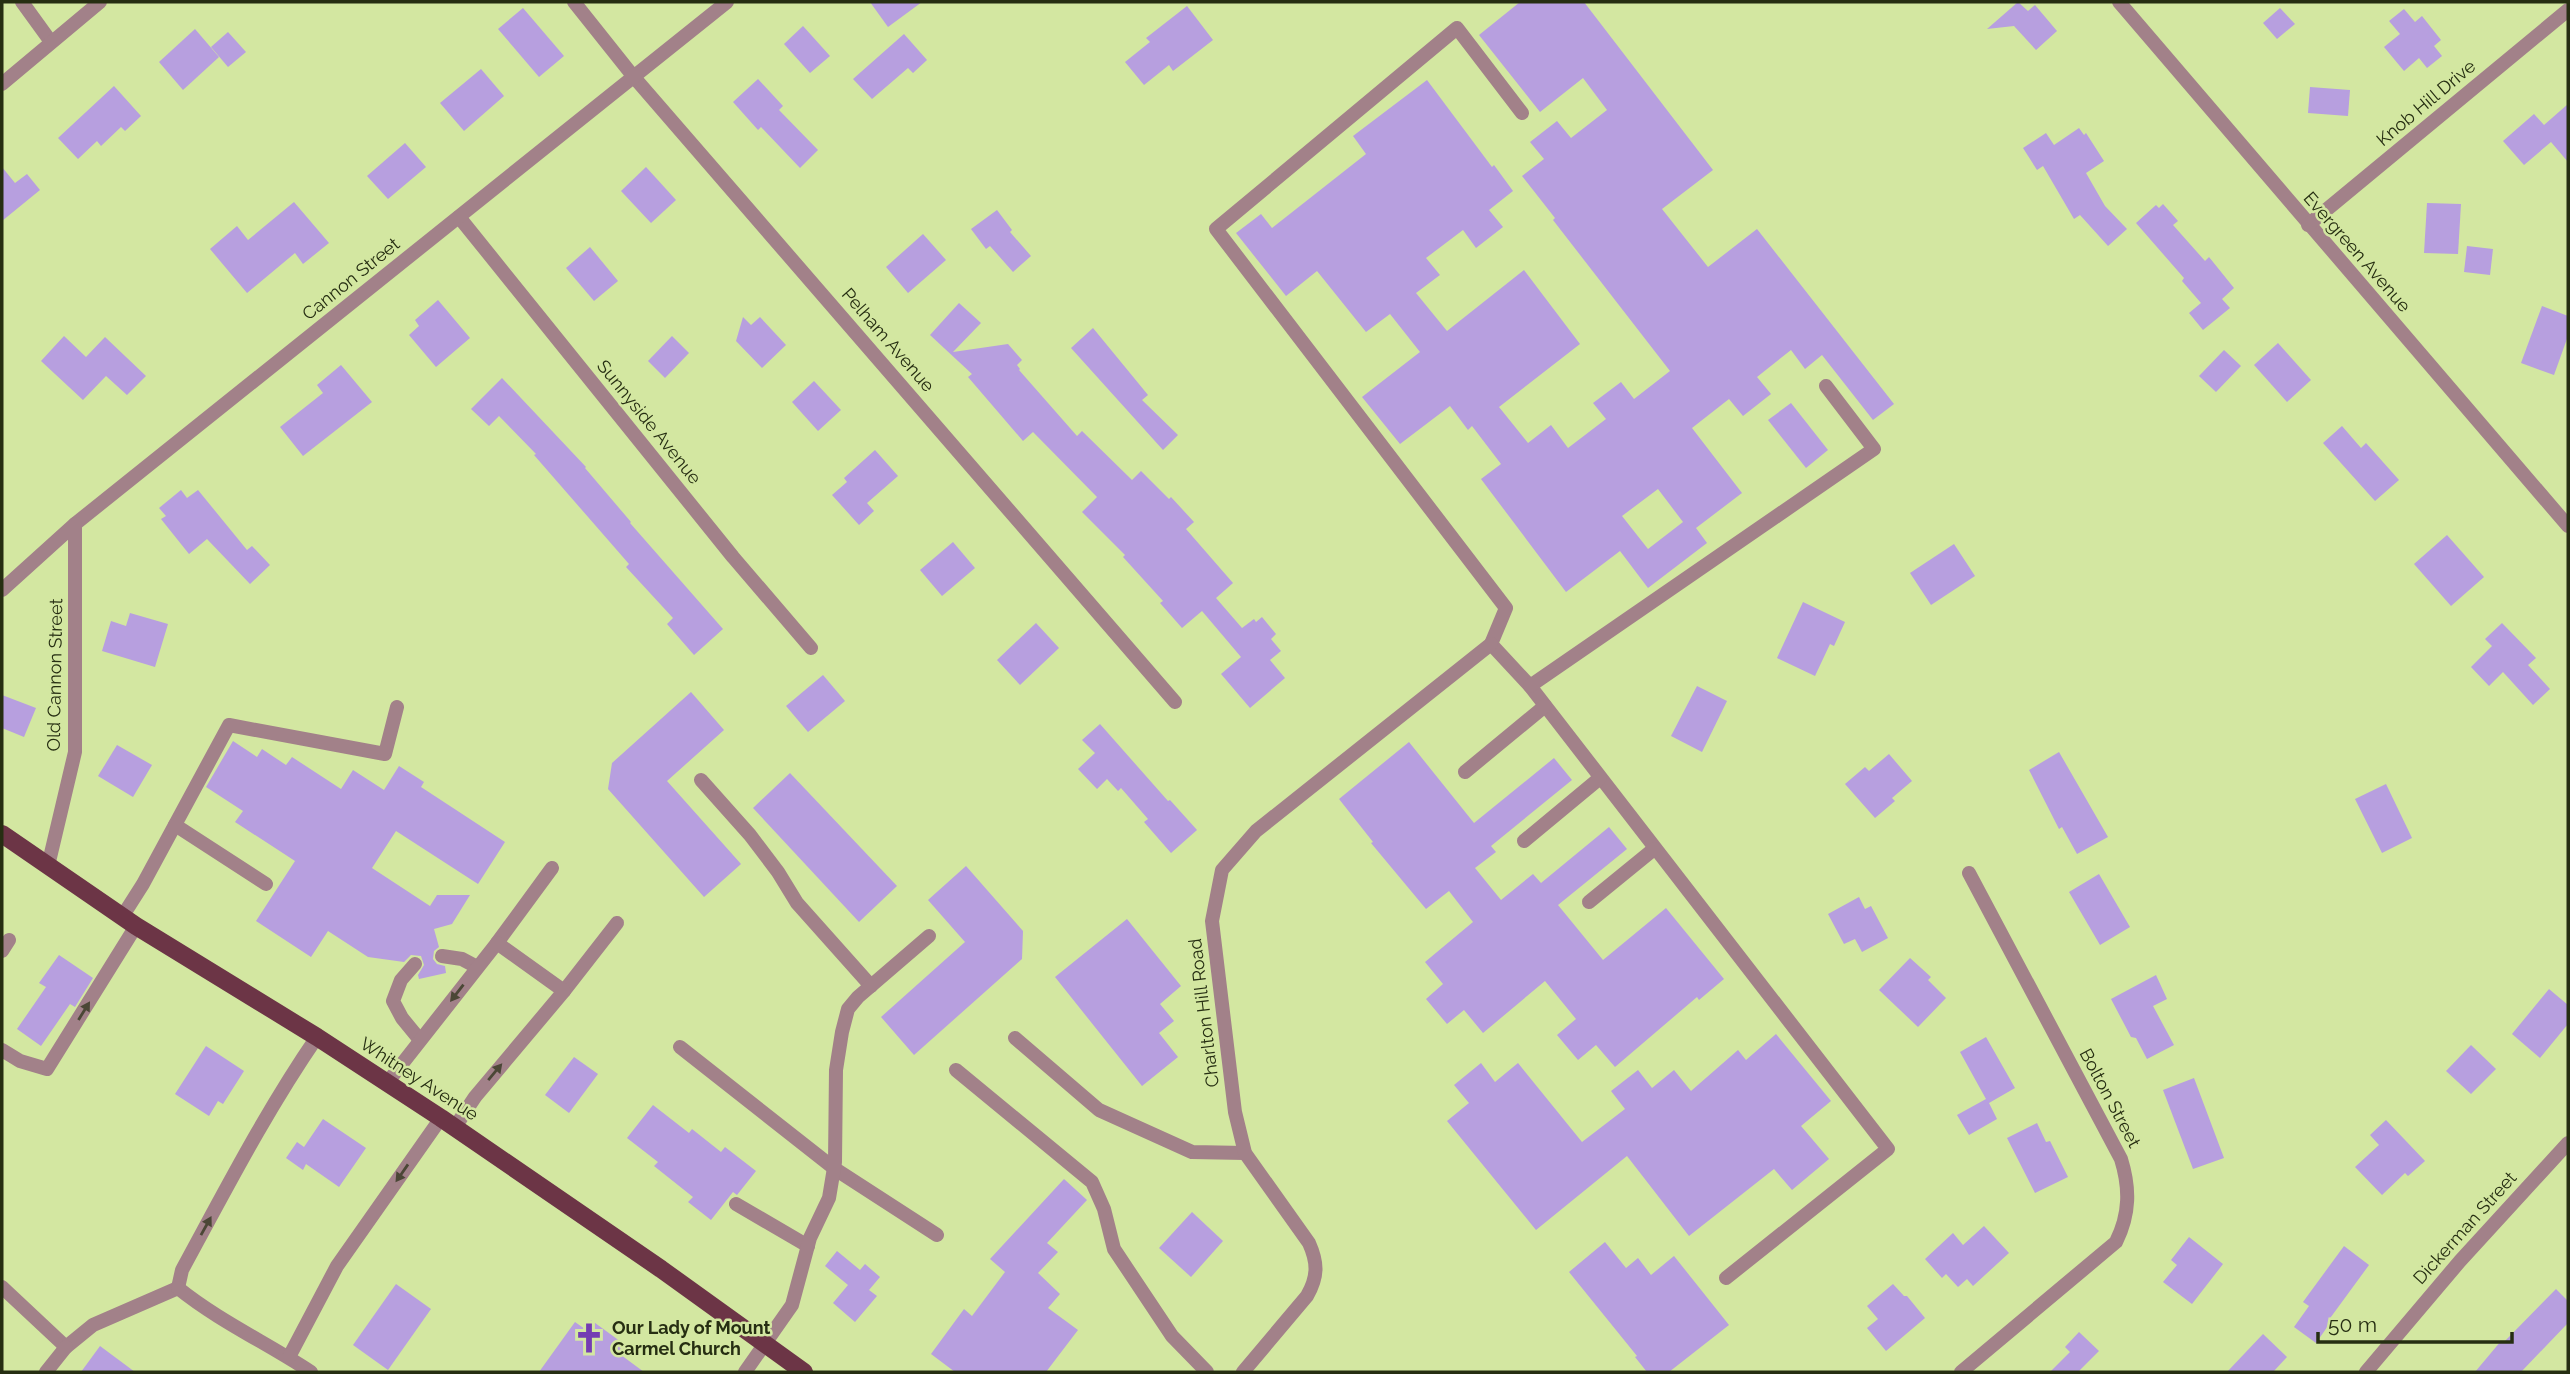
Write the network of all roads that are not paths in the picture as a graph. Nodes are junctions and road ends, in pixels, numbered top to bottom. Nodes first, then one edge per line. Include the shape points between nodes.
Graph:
1 (23, 2) edge
2 (100, 2) edge
3 (574, 2) edge
4 (727, 2) edge
5 (2119, 2) edge
6 (2568, 10) edge
7 (51, 43) junction
8 (633, 76) junction
9 (2, 83) edge
10 (1521, 113) dead end
11 (459, 217) junction
12 (2308, 225) junction
13 (1826, 386) dead end
14 (75, 524) junction
15 (2568, 526) edge
16 (2, 590) edge
17 (1491, 643) junction
18 (811, 648) dead end
19 (1530, 686) junction
20 (1175, 702) dead end
21 (1545, 706) junction
22 (397, 707) dead end
23 (1465, 772) dead end
24 (1600, 778) junction
25 (701, 780) dead end
26 (175, 825) junction
27 (2, 834) edge
28 (1524, 841) dead end
29 (1654, 849) junction
30 (48, 866) junction
31 (552, 868) dead end
32 (1969, 873) dead end
33 (266, 884) dead end
34 (1589, 902) dead end
35 (129, 921) junction
36 (617, 923) dead end
37 (929, 936) dead end
38 (497, 943) junction
39 (442, 956) dead end
40 (415, 964) dead end
41 (477, 967) junction
42 (871, 986) junction
43 (564, 990) junction
44 (317, 1037) junction
45 (1015, 1038) dead end
46 (420, 1040) junction
47 (680, 1047) dead end
48 (2, 1050) edge
49 (956, 1070) dead end
50 (387, 1083) junction
51 (448, 1122) junction
52 (2568, 1143) edge
53 (1245, 1153) junction
54 (835, 1169) junction
55 (736, 1204) dead end
56 (937, 1235) dead end
57 (808, 1246) junction
58 (1726, 1278) dead end
59 (2, 1287) edge
60 (178, 1288) junction
61 (765, 1344) junction
62 (66, 1347) junction
63 (289, 1357) junction
64 (46, 1372) edge
65 (311, 1372) edge
66 (745, 1372) edge
67 (804, 1372) edge
68 (1207, 1372) edge
69 (1243, 1372) edge
70 (1961, 1372) edge
71 (2366, 1372) edge

1 - 7 street
2 - 7 street
3 - 8 street, Pelham Avenue
4 - 8 street, Cannon Street
5 - 12 street, Evergreen Avenue
6 - 12 street, Knob Hill Drive
7 - 9 street
8 - 11 street, Cannon Street
8 - 20 street, Pelham Avenue
10 - 17 street via 1457,28 1216,229 1506,608
11 - 14 street, Cannon Street
11 - 18 street, Sunnyside Avenue
12 - 15 street, Evergreen Avenue
13 - 19 street via 1874,449
14 - 16 street, Cannon Street
14 - 30 street, Old Cannon Street via 75,752
17 - 19 street
17 - 53 street, Charlton Hill Road via 1256,831 1222,870 1212,921 1235,1112
19 - 21 street
21 - 23 street
21 - 24 street
22 - 26 street via 385,754 229,725
24 - 28 street
24 - 29 street
25 - 42 street via 750,835 797,903
26 - 33 street
26 - 35 street
27 - 30 main road, Whitney Avenue
29 - 34 street
29 - 58 street via 1888,1149
30 - 35 main road, Whitney Avenue
31 - 38 street
32 - 70 street, Bolton Street via 2121,1159 2128,1184 2124,1226 2116,1242
35 - 44 main road, Whitney Avenue
48 -> 35 street via 47,1069
36 - 43 street
37 - 42 street
38 - 41 street
38 - 43 street
39 - 41 street
40 - 46 street via 401,980 393,1001
41 -> 46 street
42 - 54 street via 848,1009 842,1032 836,1070
51 -> 43 street via 475,1097
44 - 50 main road, Whitney Avenue
60 -> 44 street via 182,1270 253,1140
45 - 53 street via 1099,1110 1192,1152
46 - 50 street
47 - 54 street
49 - 68 street via 1092,1182 1114,1249 1172,1336
50 - 51 main road, Whitney Avenue
51 - 61 main road, Whitney Avenue
51 -> 63 street via 337,1266
52 - 71 street, Dickerman Street
53 - 69 street, Charlton Hill Road via 1309,1243 1316,1271 1307,1296
54 - 56 street
54 - 57 street via 829,1198
55 - 57 street
57 - 61 street via 792,1305
59 - 62 street
60 - 62 street via 93,1325
60 - 63 street via 203,1308
61 - 66 street
61 - 67 main road, Whitney Avenue
62 - 64 street
63 - 65 street

